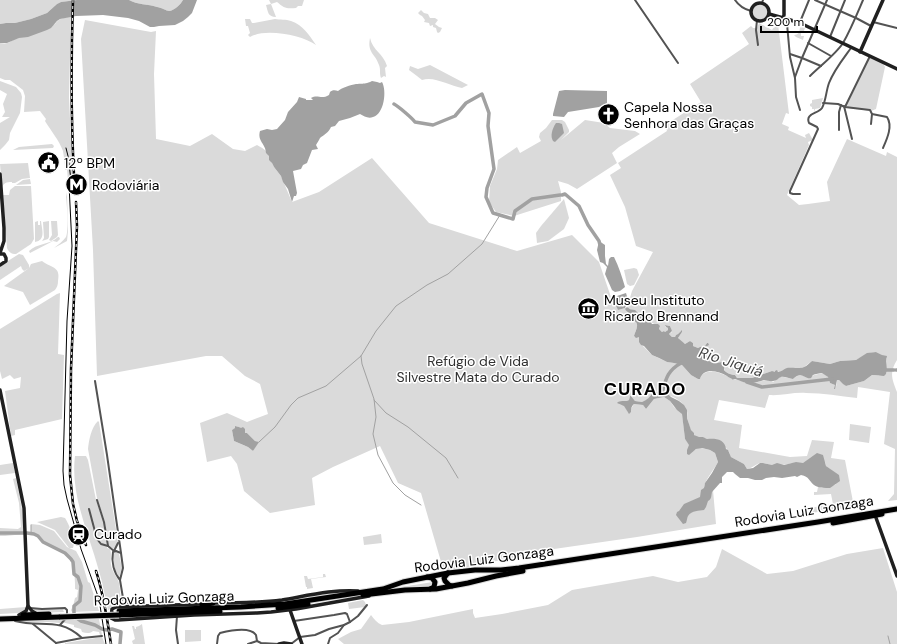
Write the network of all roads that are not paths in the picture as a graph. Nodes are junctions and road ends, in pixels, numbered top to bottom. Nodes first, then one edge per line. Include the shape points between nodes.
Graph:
1 (635, 0) edge
2 (735, 0) edge
3 (784, 0) edge
4 (809, 0) edge
5 (815, 0) edge
6 (827, 0) edge
7 (845, 0) edge
8 (863, 0) edge
9 (883, 0) edge
10 (762, 1) edge
11 (825, 4) junction
12 (784, 10) junction
13 (751, 11) junction
14 (841, 11) junction
15 (769, 12) junction
16 (779, 15) junction
17 (784, 18) junction
18 (856, 18) junction
19 (757, 20) junction
20 (800, 24) junction
21 (872, 24) junction
22 (897, 28) edge
23 (814, 30) junction
24 (830, 37) junction
25 (808, 43) junction
26 (842, 44) junction
27 (758, 45) dead end
28 (851, 48) junction
29 (860, 52) junction
30 (790, 54) junction
31 (831, 56) junction
32 (870, 56) junction
33 (802, 58) junction
34 (678, 63) dead end
35 (821, 66) junction
36 (897, 69) edge
37 (810, 76) dead end
38 (795, 78) junction
39 (823, 103) junction
40 (841, 105) junction
41 (845, 106) junction
42 (800, 110) dead end
43 (872, 114) junction
44 (872, 124) dead end
45 (839, 130) dead end
46 (852, 139) dead end
47 (883, 148) dead end
48 (0, 174) edge
49 (4, 186) dead end
50 (1, 190) junction
51 (800, 194) dead end
52 (2, 221) edge
53 (0, 253) edge
54 (0, 265) edge
55 (95, 381) dead end
56 (0, 390) edge
57 (97, 500) dead end
58 (89, 509) dead end
59 (897, 509) edge
60 (897, 512) edge
61 (875, 515) junction
62 (119, 542) junction
63 (108, 546) junction
64 (114, 551) junction
65 (121, 553) junction
66 (448, 573) junction
67 (897, 576) edge
68 (427, 577) junction
69 (120, 580) junction
70 (454, 586) junction
71 (427, 590) junction
72 (366, 592) junction
73 (385, 592) junction
74 (123, 598) junction
75 (213, 603) junction
76 (367, 605) dead end
77 (134, 606) junction
78 (29, 607) junction
79 (184, 608) junction
80 (290, 610) junction
81 (118, 611) junction
82 (195, 612) junction
83 (37, 614) junction
84 (60, 615) junction
85 (212, 615) junction
86 (0, 616) edge
87 (177, 616) junction
88 (21, 617) junction
89 (0, 619) edge
90 (15, 621) junction
91 (294, 621) junction
92 (350, 622) junction
93 (0, 623) edge
94 (32, 623) junction
95 (60, 625) junction
96 (344, 625) junction
97 (102, 636) dead end
98 (82, 638) junction
99 (300, 638) junction
100 (258, 641) junction
101 (56, 643) edge
102 (178, 644) edge
103 (217, 644) edge
104 (248, 644) edge
105 (279, 644) edge
106 (291, 644) edge
107 (302, 644) edge
108 (328, 644) edge

1 - 34 street
2 - 13 street via 738,5
3 - 12 street
4 - 20 street
5 - 11 street
6 - 11 street
7 - 14 street
8 - 18 street
9 - 21 street
10 - 13 street via 754,5
10 - 15 street
11 - 14 street
11 - 23 street
12 - 16 street
12 - 17 street
13 - 19 street
14 - 18 street
14 - 24 street
15 - 16 street
15 - 17 street
15 - 19 street via 764,20
16 - 17 street
17 - 20 street
17 - 30 street
18 - 21 street
18 - 26 street
19 - 27 street
20 - 23 street
21 - 22 street
21 - 29 street
23 - 24 street
23 - 25 street
24 - 26 street
25 - 31 street
25 - 33 street
26 - 28 street
26 - 31 street
28 - 29 street
28 - 39 street via 829,83
29 - 32 street
30 - 33 street
30 - 38 street
31 - 35 street
32 - 36 street
32 - 41 street
33 - 35 street
33 - 38 street
35 - 37 street
38 - 42 street
39 - 40 street
39 - 51 street via 820,110 808,118 809,123 818,129 790,191 792,194
40 - 41 street
40 - 45 street
41 - 43 street via 870,110
41 - 46 street
43 - 44 street
43 - 47 street via 885,116 889,120 889,133
48 - 50 street
49 - 50 street
50 - 52 street
52 - 53 street via 4,241
53 - 54 street via 4,254 6,261
55 - 62 street
56 - 78 street via 23,503
57 - 63 street
58 - 63 street via 97,538 101,544
59 - 66 highway, Rodovia Luiz Gonzaga via 519,568
60 - 61 highway, Rodovia Luiz Gonzaga
61 - 67 street
61 - 70 highway, Rodovia Luiz Gonzaga via 521,571
62 - 64 street
62 - 65 street
63 - 64 street
64 - 65 street
64 - 69 street via 113,566
65 - 69 street via 123,568
66 - 68 highway, Rodovia Luiz Gonzaga
66 - 70 highway via 445,581
68 - 71 highway via 432,578 436,584
68 - 72 highway, Rodovia Luiz Gonzaga
69 - 74 street
70 - 71 highway, Rodovia Luiz Gonzaga
71 - 73 highway, Rodovia Luiz Gonzaga
72 - 75 street via 346,590 311,593 280,600
72 - 79 highway, Rodovia Luiz Gonzaga via 266,606
73 - 80 street
73 - 82 highway, Rodovia Luiz Gonzaga via 271,609
74 - 77 street
74 - 81 street
75 - 77 street
75 - 79 highway
76 - 92 street
77 - 81 street
78 - 83 street
78 - 88 street
78 - 95 street via 65,608 67,616
79 - 81 highway, Rodovia Luiz Gonzaga
80 - 85 street
80 - 91 street
81 - 82 highway, Rodovia Luiz Gonzaga
81 - 84 highway, Rodovia Luiz Gonzaga
81 - 87 street via 113,608 111,612 115,620
82 - 85 highway
83 - 84 highway, Rodovia Luiz Gonzaga
83 - 88 highway, Rodovia Luiz Gonzaga
84 - 88 highway, Rodovia Luiz Gonzaga
85 - 87 street
86 - 88 highway, Rodovia Luiz Gonzaga
87 - 102 street
88 - 89 highway, Rodovia Luiz Gonzaga
88 - 90 highway
90 - 93 highway
90 - 94 street
91 - 92 street via 346,613
91 - 99 street
92 - 96 street
94 - 95 street
94 - 101 street
95 - 98 street
96 - 99 street
96 - 108 street via 330,638
97 - 98 street
98 - 101 street
99 - 106 street
99 - 107 street
100 - 103 street via 255,633 240,629 220,633
100 - 104 street
100 - 105 street
105 - 106 street

